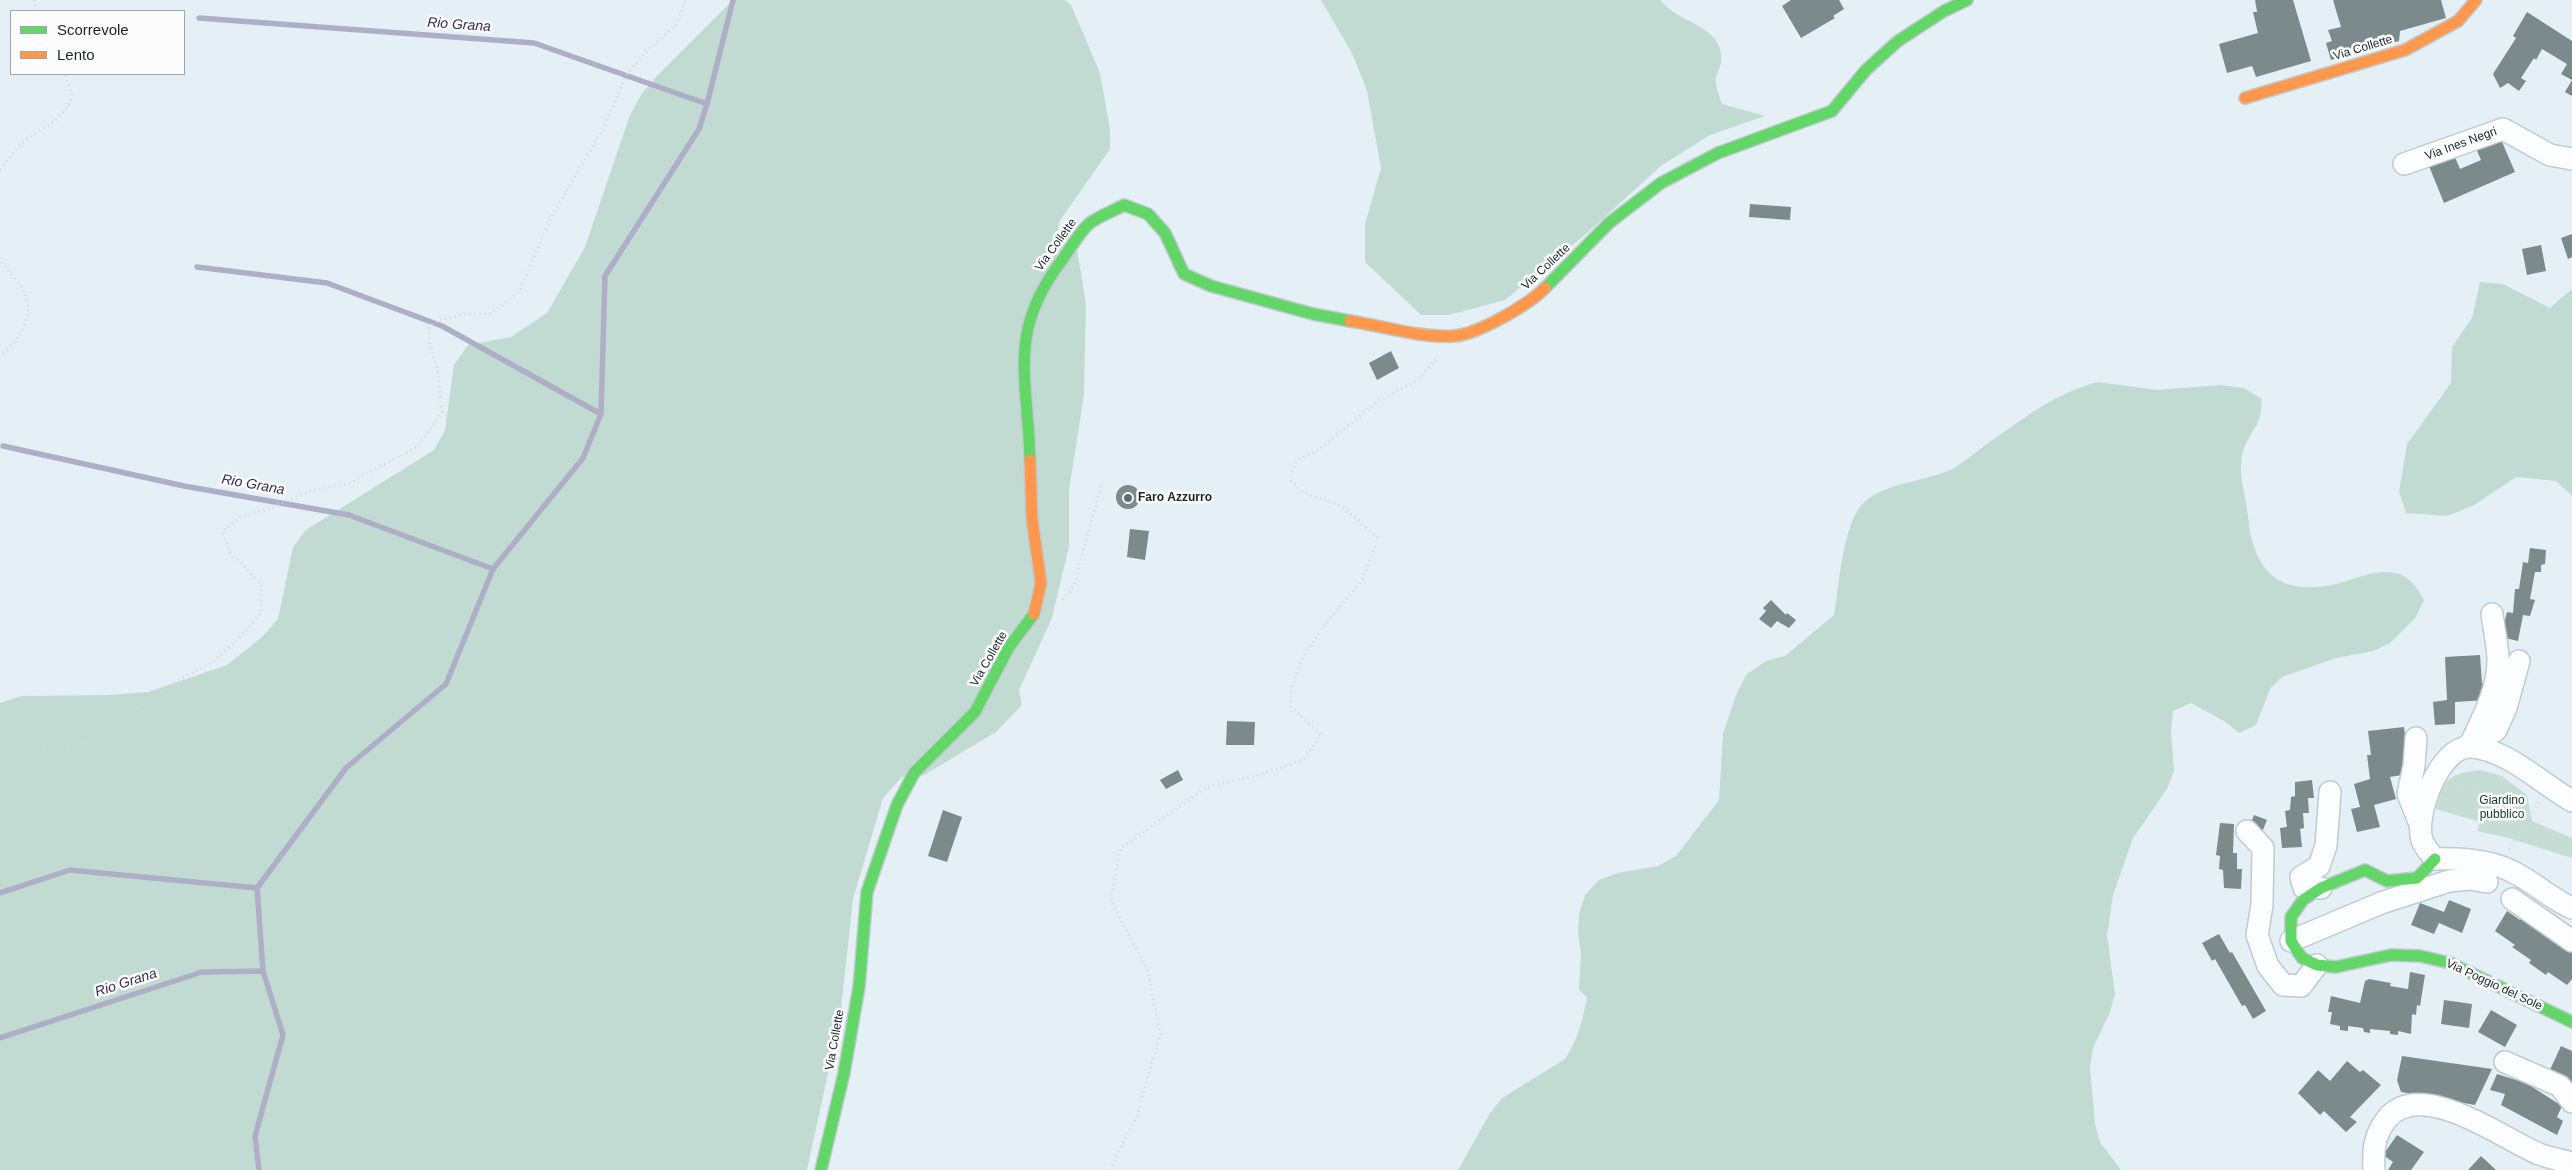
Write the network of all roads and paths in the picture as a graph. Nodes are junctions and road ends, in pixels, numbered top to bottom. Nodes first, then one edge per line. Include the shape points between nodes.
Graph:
1 (686, 0) edge
2 (1967, 0) edge
3 (2476, 0) edge
4 (65, 75) edge
5 (2245, 98) dead end
6 (2572, 159) edge
7 (2404, 164) dead end
8 (0, 169) edge
9 (0, 258) edge
10 (1455, 336) junction
11 (0, 354) edge
12 (1102, 482) dead end
13 (1035, 611) junction
14 (2492, 614) dead end
15 (2519, 661) dead end
16 (2416, 738) dead end
17 (2469, 747) junction
18 (0, 764) edge
19 (2330, 792) dead end
20 (2494, 798) dead end
21 (2446, 800) dead end
22 (2572, 801) edge
23 (2527, 821) dead end
24 (2422, 829) junction
25 (2247, 831) dead end
26 (2519, 833) dead end
27 (2435, 859) junction
28 (2487, 882) dead end
29 (2321, 888) junction
30 (2512, 899) dead end
31 (2572, 908) edge
32 (2291, 941) junction
33 (2572, 941) edge
34 (2317, 965) junction
35 (2572, 1022) edge
36 (2505, 1062) dead end
37 (2572, 1102) edge
38 (2539, 1162) edge
39 (2572, 1163) edge
40 (821, 1170) edge
41 (1110, 1170) edge
42 (2374, 1170) edge

1 - 18 path via 677,24 626,75 603,129 550,219 518,292 490,314 466,314 434,322 429,328 428,340 437,367 442,412 417,447 349,483 310,491 241,516 223,531 230,552 261,584 261,614 238,639 212,663 180,679 88,741 26,754
2 - 10 street, Via Collette via 1898,41 1866,70 1832,111 1718,152 1661,183 1609,223 1535,298 1496,321
3 - 5 street, Via Collette via 2458,21 2405,50
4 - 8 path via 72,96 66,112 27,140
6 - 7 street, Via Ines Negri via 2550,155 2503,129
9 - 11 path via 22,288 29,315 24,329
10 - 13 street, Via Collette via 1313,314 1211,286 1184,274 1165,233 1148,214 1124,206 1089,224 1046,283 1033,307 1024,344 1032,519 1041,583
10 - 41 path via 1418,380 1378,401 1317,451 1296,461 1290,479 1302,492 1343,507 1378,538 1362,581 1303,656 1291,690 1291,707 1320,735 1303,760 1207,787 1120,849 1111,901 1148,971 1160,1034 1137,1116
12 - 13 path via 1074,586 1062,600 1047,609
13 - 40 street, Via Collette via 1009,647 974,712 914,773 897,804 867,892 859,988 844,1073
14 - 17 street via 2498,658 2496,679
15 - 17 street via 2506,708 2496,730
16 - 24 street via 2408,794
17 - 22 street via 2494,752 2529,771
17 - 24 street via 2448,757 2434,778 2422,807
19 - 29 street via 2326,846 2319,866 2301,877 2304,888
20 - 21 path via 2474,788 2463,788
23 - 26 path
24 - 27 street via 2422,840
25 - 34 street via 2263,848 2262,905 2257,935 2268,966 2283,984 2301,986
27 - 29 street via 2416,878 2387,881 2365,870
27 - 31 street via 2461,858 2514,872
28 - 32 street via 2449,880
29 - 32 street via 2303,900 2291,917
30 - 33 street
32 - 34 street via 2302,958
34 - 35 street, Via Poggio del Sole via 2336,966 2392,955 2420,956 2450,963
36 - 37 street via 2560,1086
38 - 39 street
38 - 42 street via 2484,1125 2444,1109 2408,1104 2392,1112 2377,1132

